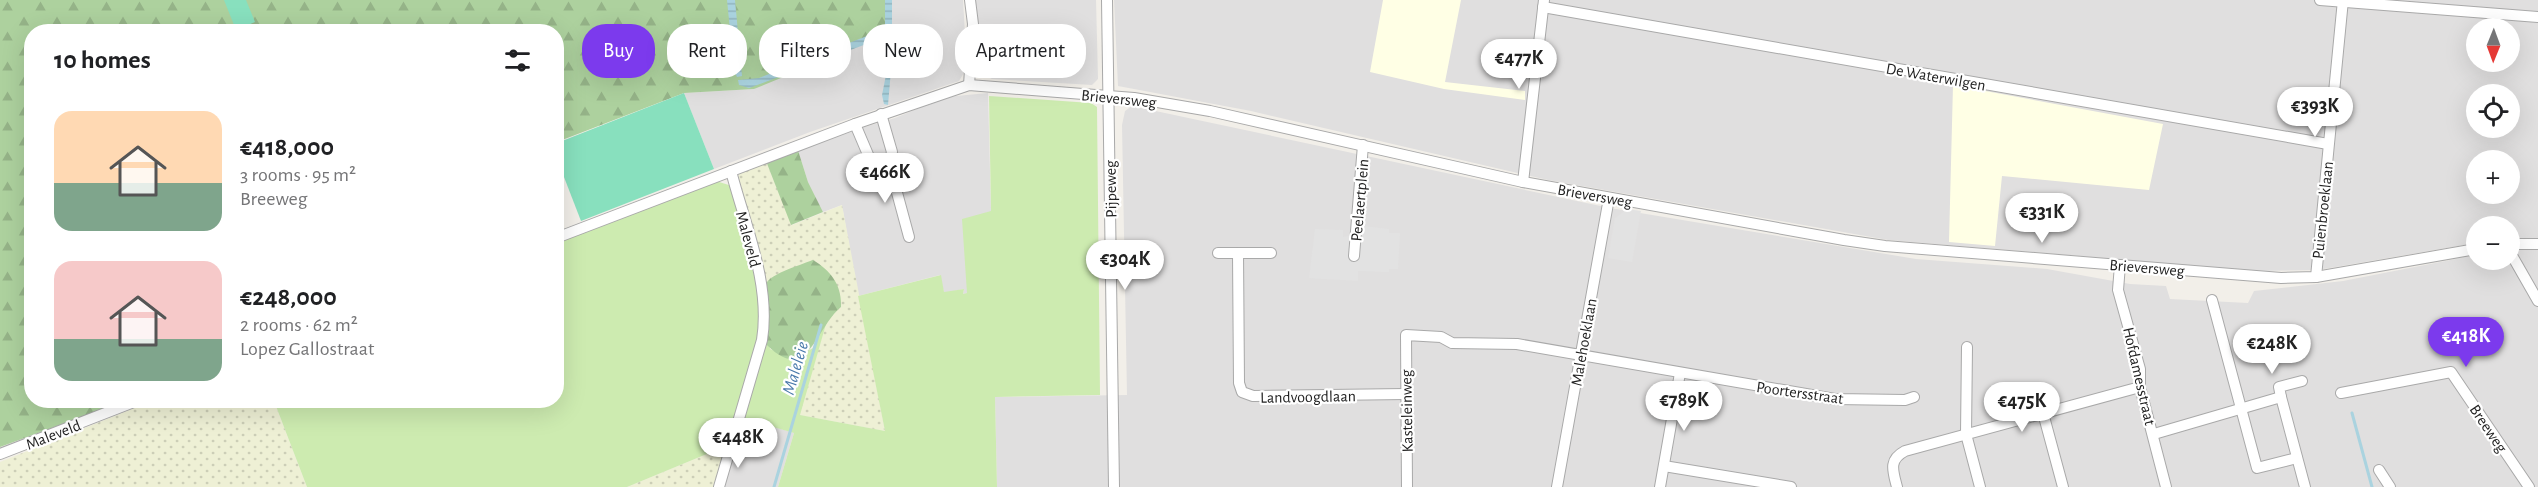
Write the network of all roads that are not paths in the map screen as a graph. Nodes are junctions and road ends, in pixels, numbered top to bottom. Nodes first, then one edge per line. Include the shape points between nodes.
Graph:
1 (970, 0) edge
2 (1107, 0) edge
3 (2320, 0) edge
4 (2343, 2) edge
5 (1543, 3) edge
6 (2538, 17) edge
7 (969, 85) junction
8 (1109, 95) junction
9 (881, 114) junction
10 (855, 124) junction
11 (2328, 144) junction
12 (1363, 145) junction
13 (889, 163) junction
14 (731, 171) junction
15 (1523, 182) junction
16 (1609, 198) junction
17 (564, 235) edge
18 (909, 237) dead end
19 (2520, 244) edge
20 (2538, 244) edge
21 (2466, 251) edge
22 (1238, 253) junction
23 (1271, 253) dead end
24 (1218, 254) dead end
25 (1354, 256) dead end
26 (2120, 265) junction
27 (2520, 270) edge
28 (2316, 277) junction
29 (2212, 300) dead end
30 (2538, 301) edge
31 (1406, 335) joint
32 (1967, 347) dead end
33 (1581, 355) junction
34 (1680, 373) junction
35 (2302, 381) dead end
36 (2140, 387) junction
37 (2341, 393) dead end
38 (1406, 394) junction
39 (1914, 397) dead end
40 (2282, 397) junction
41 (118, 408) edge
42 (2241, 408) junction
43 (2043, 413) junction
44 (1966, 434) junction
45 (2154, 434) junction
46 (0, 454) edge
47 (2297, 458) junction
48 (1664, 466) junction
49 (2379, 470) dead end
50 (719, 487) edge
51 (1114, 487) edge
52 (1407, 487) edge
53 (1557, 487) edge
54 (1660, 487) edge
55 (1785, 487) edge
56 (1898, 487) edge
57 (1980, 487) edge
58 (2063, 487) edge
59 (2166, 487) edge
60 (2305, 487) edge
61 (2390, 487) edge
62 (2529, 487) edge

1 - 7 street via 973,24
2 - 8 street, Pijpeweg
3 - 4 street
4 - 6 street
4 - 11 street, Puienbroeklaan
5 - 11 street, De Waterwilgen
5 - 15 street
7 - 8 street, Brieversweg
7 - 9 street, Brieversweg
8 - 12 street, Brieversweg via 1251,118
8 - 51 street, Pijpeweg
9 - 10 street, Brieversweg
9 - 13 street via 892,152
10 - 13 street via 872,164
10 - 14 street, Brieversweg
11 - 28 street, Puienbroeklaan
12 - 15 street, Brieversweg
12 - 25 street, Peelaertplein
13 - 18 street
14 - 17 street
14 - 50 street, Maleveld via 762,286 766,316
15 - 16 street, Brieversweg
16 - 26 street, Brieversweg via 1885,246
16 - 33 street, Malehoeklaan
19 - 20 street
21 - 28 street, Brieversweg
22 - 23 street
22 - 24 street
22 - 38 street, Landvoogdlaan via 1242,392 1253,396
26 - 28 street, Brieversweg
26 - 36 street, Hofdamesstraat via 2118,290 2140,369
27 - 30 street
29 - 42 street
31 - 33 street, Poortersstraat via 1441,337 1452,343 1517,344
31 - 38 street, Kasteleinweg
32 - 44 street
33 - 34 street, Poortersstraat
33 - 53 street, Malehoeklaan
34 - 39 street, Poortersstraat via 1835,399
34 - 48 street
35 - 40 street via 2279,387
36 - 43 street
36 - 45 street, Hofdamesstraat
37 - 62 street, Breeweg via 2451,372
38 - 52 street, Kasteleinweg
40 - 42 street
40 - 47 street
41 - 46 street, Maleveld
42 - 45 street
42 - 47 street via 2257,468
43 - 44 street
43 - 58 street
44 - 56 street via 1896,456 1892,465
44 - 57 street
45 - 59 street, Hofdamesstraat
47 - 60 street
48 - 54 street
48 - 55 street
49 - 61 street

